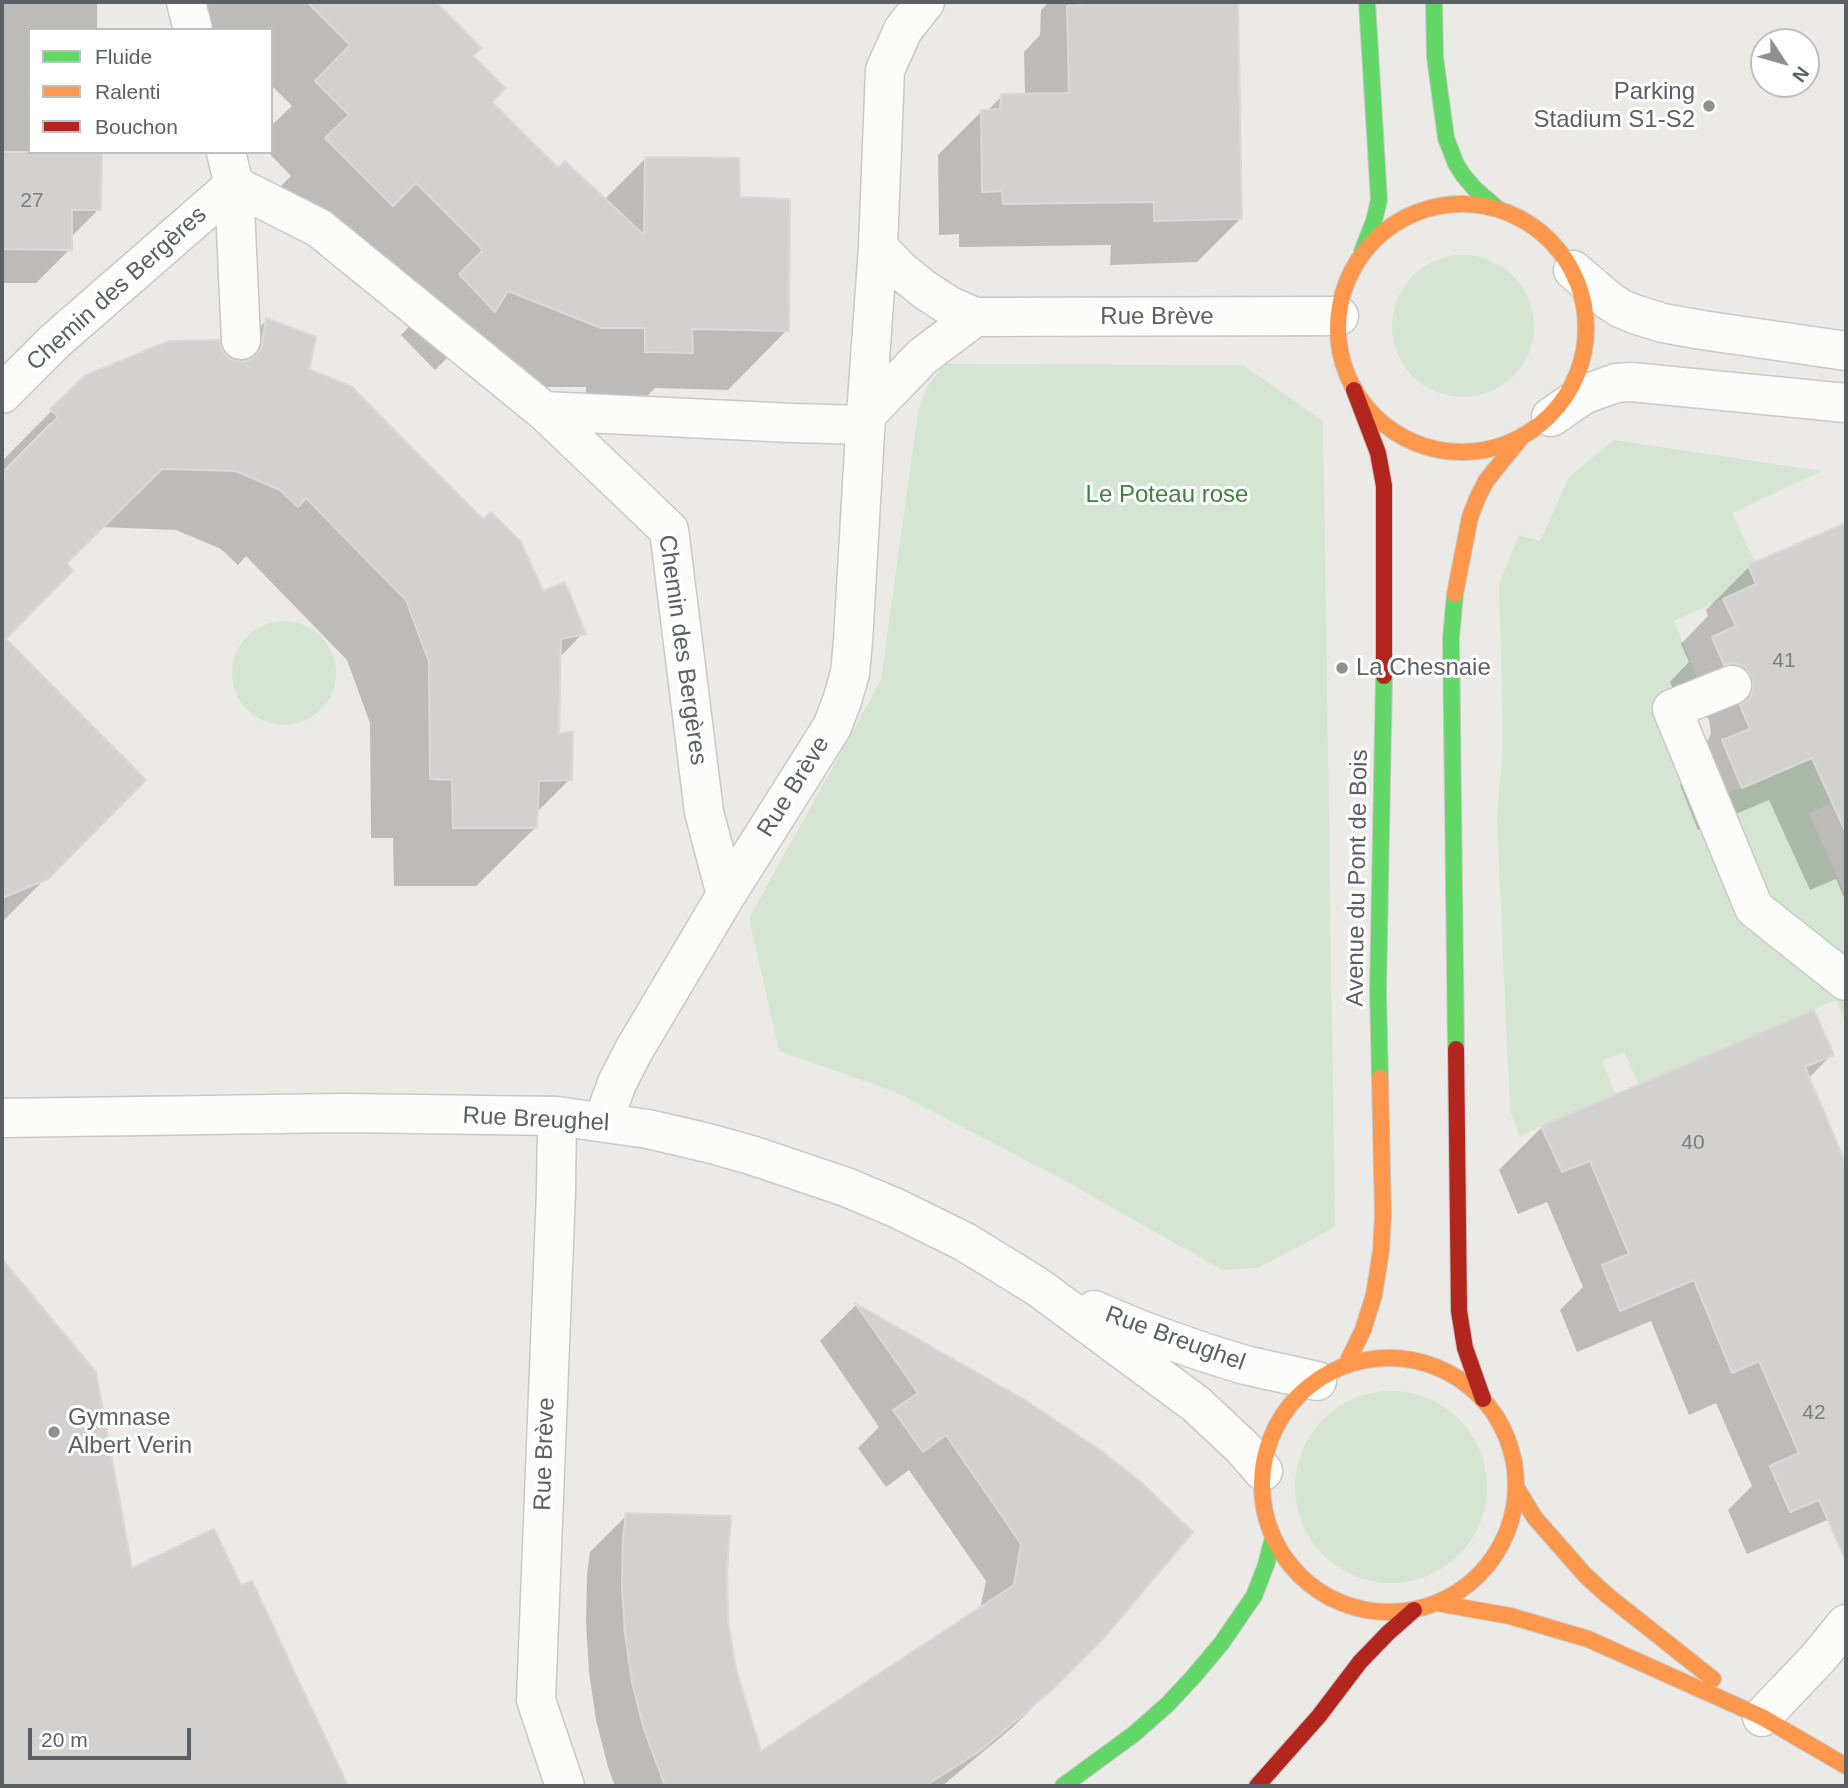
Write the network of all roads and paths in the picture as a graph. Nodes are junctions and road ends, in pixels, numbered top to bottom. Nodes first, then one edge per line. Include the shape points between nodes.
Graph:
1 (186, 2) edge
2 (925, 2) edge
3 (1367, 2) edge
4 (1434, 2) edge
5 (192, 28) edge
6 (230, 169) edge
7 (1497, 208) junction
8 (878, 247) junction
9 (1357, 262) junction
10 (1573, 270) junction
11 (1339, 316) junction
12 (975, 317) junction
13 (241, 340) dead end
14 (1846, 351) edge
15 (1354, 390) junction
16 (2, 394) edge
17 (1846, 402) edge
18 (544, 411) junction
19 (1551, 416) junction
20 (866, 420) junction
21 (1520, 439) junction
22 (1732, 685) dead end
23 (726, 895) junction
24 (1846, 981) edge
25 (557, 1116) junction
26 (2, 1118) edge
27 (603, 1122) junction
28 (1038, 1287) junction
29 (1331, 1373) junction
30 (1483, 1399) junction
31 (1263, 1471) junction
32 (1517, 1487) junction
33 (1273, 1538) junction
34 (1437, 1603) junction
35 (1414, 1610) junction
36 (1846, 1624) edge
37 (1762, 1717) junction
38 (1846, 1766) edge
39 (565, 1786) edge
40 (1063, 1786) edge
41 (1257, 1786) edge

1 - 5 street
2 - 8 street, Rue Brève via 903,30 885,70
3 - 9 main road via 1379,200
4 - 7 main road via 1435,57 1446,138 1463,175
6 - 13 street, Chemin des Bergères
6 - 16 street, Chemin des Bergères
6 - 18 street, Chemin des Bergères via 319,228
7 - 9 main road via 1457,203 1418,212 1384,231
7 - 10 main road via 1533,225
8 - 12 street, Rue Brève via 925,290
8 - 20 street, Rue Brève
9 - 11 main road
10 - 14 street via 1620,308 1663,323
10 - 19 main road via 1586,307 1586,346 1574,384
11 - 12 street, Rue Brève
11 - 15 main road via 1342,363
12 - 20 street via 923,356
15 - 21 main road via 1392,432 1427,448 1474,452
15 - 29 main road, Avenue du Pont de Bois via 1378,453 1384,486 1378,991 1382,1216 1381,1251 1366,1321
17 - 19 street via 1631,382 1583,395
18 - 20 street via 792,423
18 - 23 street, Chemin des Bergères via 669,530 704,812
19 - 21 main road
20 - 23 street, Rue Brève via 853,641 842,701 832,727
21 - 30 main road via 1476,499 1460,565 1451,638 1459,1311 1465,1348
22 - 24 street via 1672,709 1754,908
23 - 27 street, Rue Brève via 634,1050
25 - 26 street, Rue Breughel via 343,1113
25 - 27 street, Rue Breughel
25 - 39 street, Rue Brève via 536,1700
27 - 28 street, Rue Breughel via 708,1143 846,1187 965,1242
28 - 29 street, Rue Breughel via 1176,1343 1245,1365
28 - 31 street, Rue Breughel via 1205,1412
29 - 30 main road via 1364,1360 1420,1361 1454,1374
29 - 31 main road via 1290,1405 1269,1445
30 - 32 main road via 1512,1449
31 - 33 main road via 1263,1505
32 - 34 main road via 1508,1529 1488,1566 1456,1594
32 - 37 main road via 1541,1525 1585,1575
33 - 35 main road via 1292,1567 1331,1598 1380,1612
33 - 40 main road via 1254,1596 1194,1676 1134,1734
34 - 35 main road
34 - 37 main road via 1510,1616 1588,1639
35 - 41 main road via 1360,1662
36 - 37 street
37 - 38 main road

